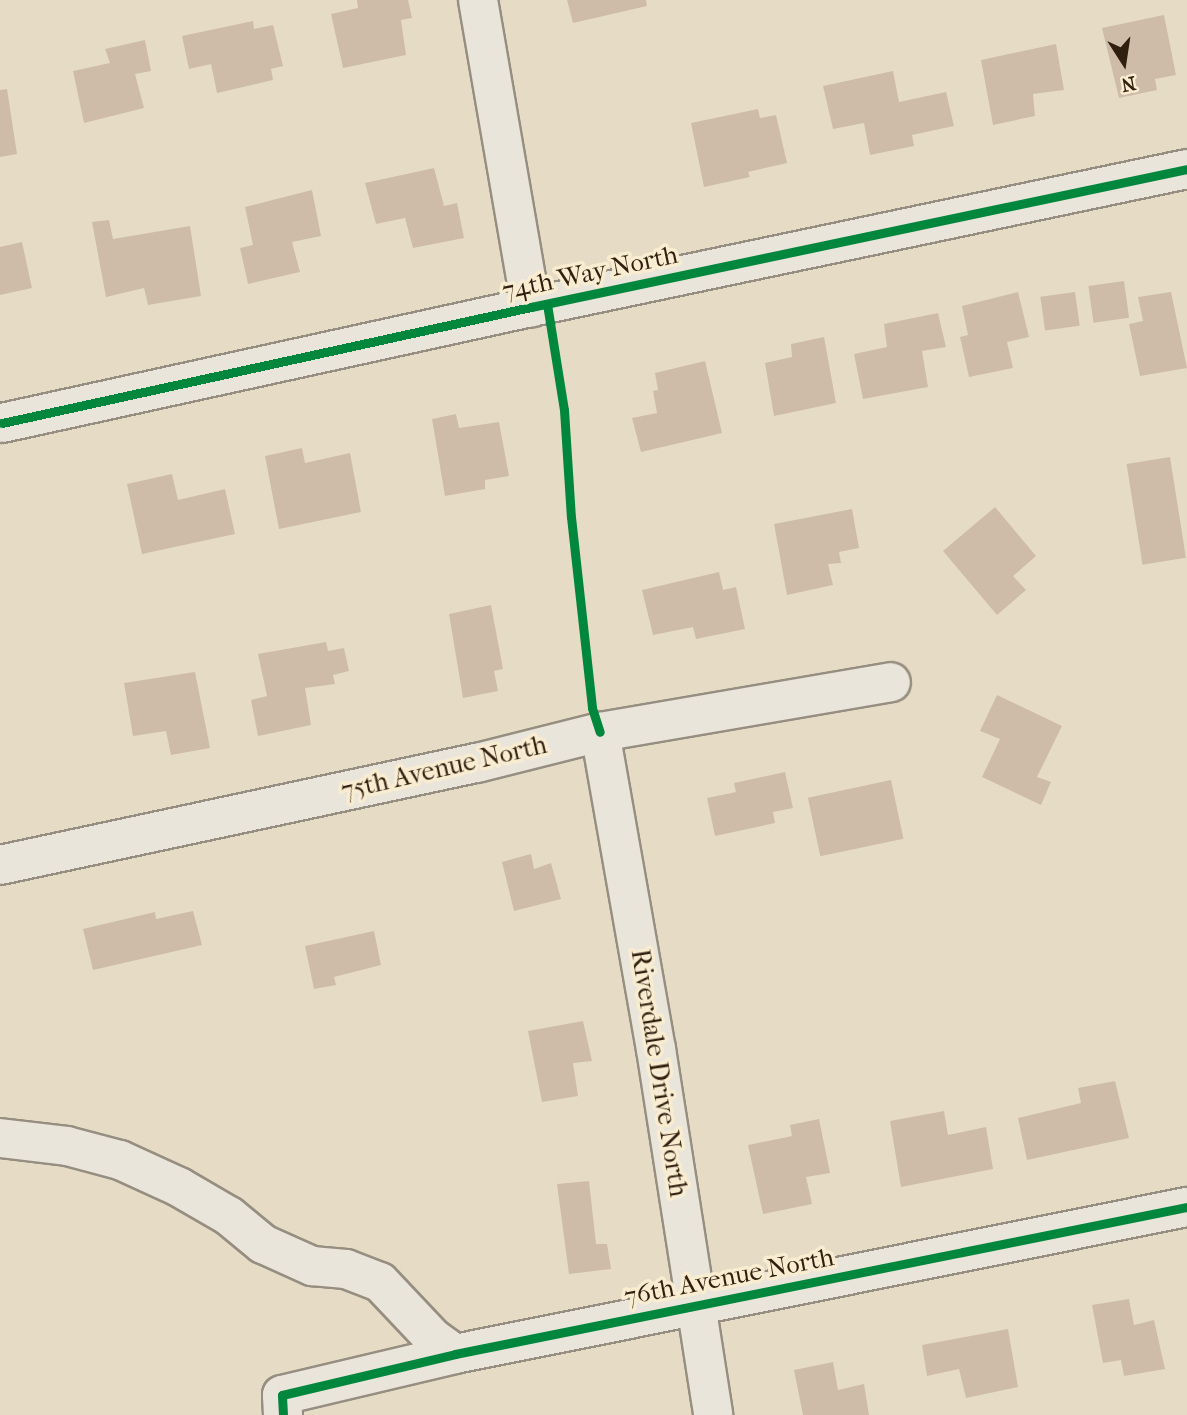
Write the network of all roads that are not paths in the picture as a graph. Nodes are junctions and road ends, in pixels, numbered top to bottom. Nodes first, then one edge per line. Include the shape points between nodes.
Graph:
1 (478, 0) edge
2 (1187, 169) edge
3 (531, 307) junction
4 (2, 423) dead end
5 (891, 682) dead end
6 (600, 732) junction
7 (0, 865) edge
8 (0, 1138) edge
9 (1187, 1207) edge
10 (695, 1304) junction
11 (455, 1354) junction
12 (282, 1405) edge
13 (713, 1415) edge

1 - 3 street
2 - 3 street, 74th Way North
3 - 4 street, 74th Way North
5 - 6 street, 75th Avenue North
6 - 7 street, 75th Avenue North
6 - 10 street, Riverdale Drive North
8 - 11 street via 67,1146 120,1160 179,1186 229,1216 263,1244 312,1266 346,1269 380,1282 433,1338
9 - 10 street, 76th Avenue North
10 - 11 street, 76th Avenue North
10 - 13 street, Riverdale Drive North
11 - 12 street, 76th Avenue North

